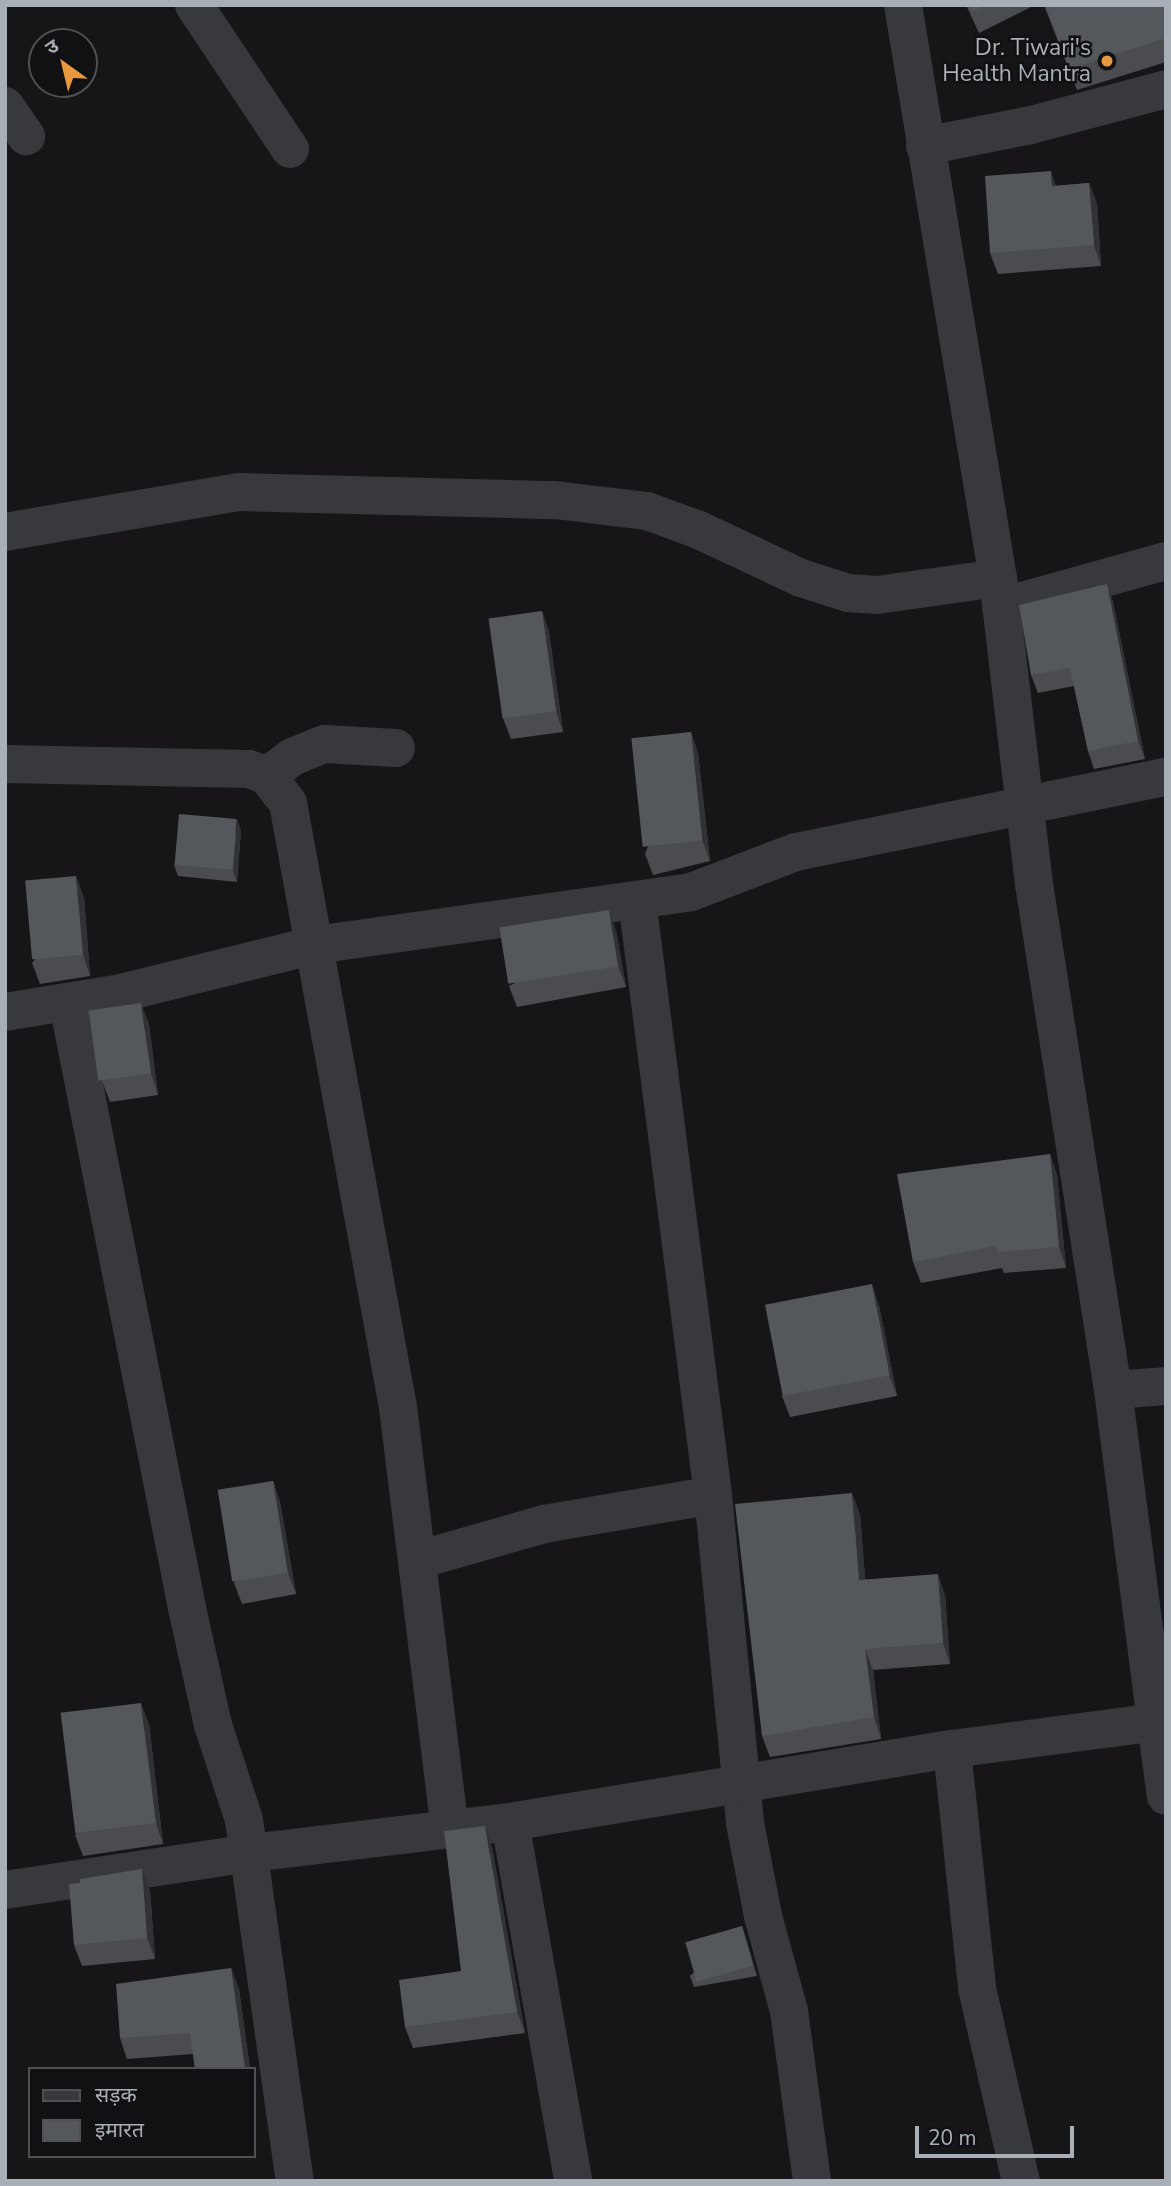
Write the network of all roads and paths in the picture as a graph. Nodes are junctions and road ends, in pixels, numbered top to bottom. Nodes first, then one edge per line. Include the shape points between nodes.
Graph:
1 (194, 5) edge
2 (904, 5) edge
3 (1166, 89) edge
4 (925, 146) junction
5 (290, 149) dead end
6 (5, 532) edge
7 (1166, 561) edge
8 (1000, 593) junction
9 (396, 748) dead end
10 (5, 764) edge
11 (267, 776) junction
12 (1166, 777) edge
13 (1024, 804) junction
14 (637, 900) junction
15 (315, 945) junction
16 (68, 1003) junction
17 (5, 1012) edge
18 (1166, 1386) edge
19 (1113, 1390) junction
20 (713, 1495) junction
21 (418, 1560) junction
22 (1159, 1670) edge
23 (1156, 1722) junction
24 (952, 1749) junction
25 (741, 1784) junction
26 (1166, 1796) edge
27 (510, 1822) junction
28 (450, 1829) junction
29 (250, 1853) junction
30 (5, 1890) edge
31 (295, 2181) edge
32 (573, 2181) edge
33 (812, 2181) edge
34 (1021, 2181) edge

1 - 5 street
2 - 4 street
3 - 4 street via 1031,125
4 - 8 street
6 - 8 street via 239,492 555,500 647,511 801,578 848,593
7 - 8 street
8 - 13 street
9 - 11 street via 325,744 299,753
10 - 11 street via 228,767
11 - 15 street via 288,803
12 - 13 street
13 - 14 street via 796,852 721,884
13 - 19 street
14 - 15 street
14 - 20 street
15 - 16 street
15 - 21 street via 396,1394
16 - 17 street
16 - 29 street via 187,1608
18 - 19 street
19 - 22 street
20 - 21 street via 544,1524
20 - 25 street
21 - 28 street
22 - 23 street
23 - 24 street
23 - 26 street
24 - 25 street
24 - 34 street via 977,1988
25 - 27 street
25 - 33 street via 751,1861 789,2011
27 - 28 street
27 - 32 street
28 - 29 street
29 - 30 street
29 - 31 street

